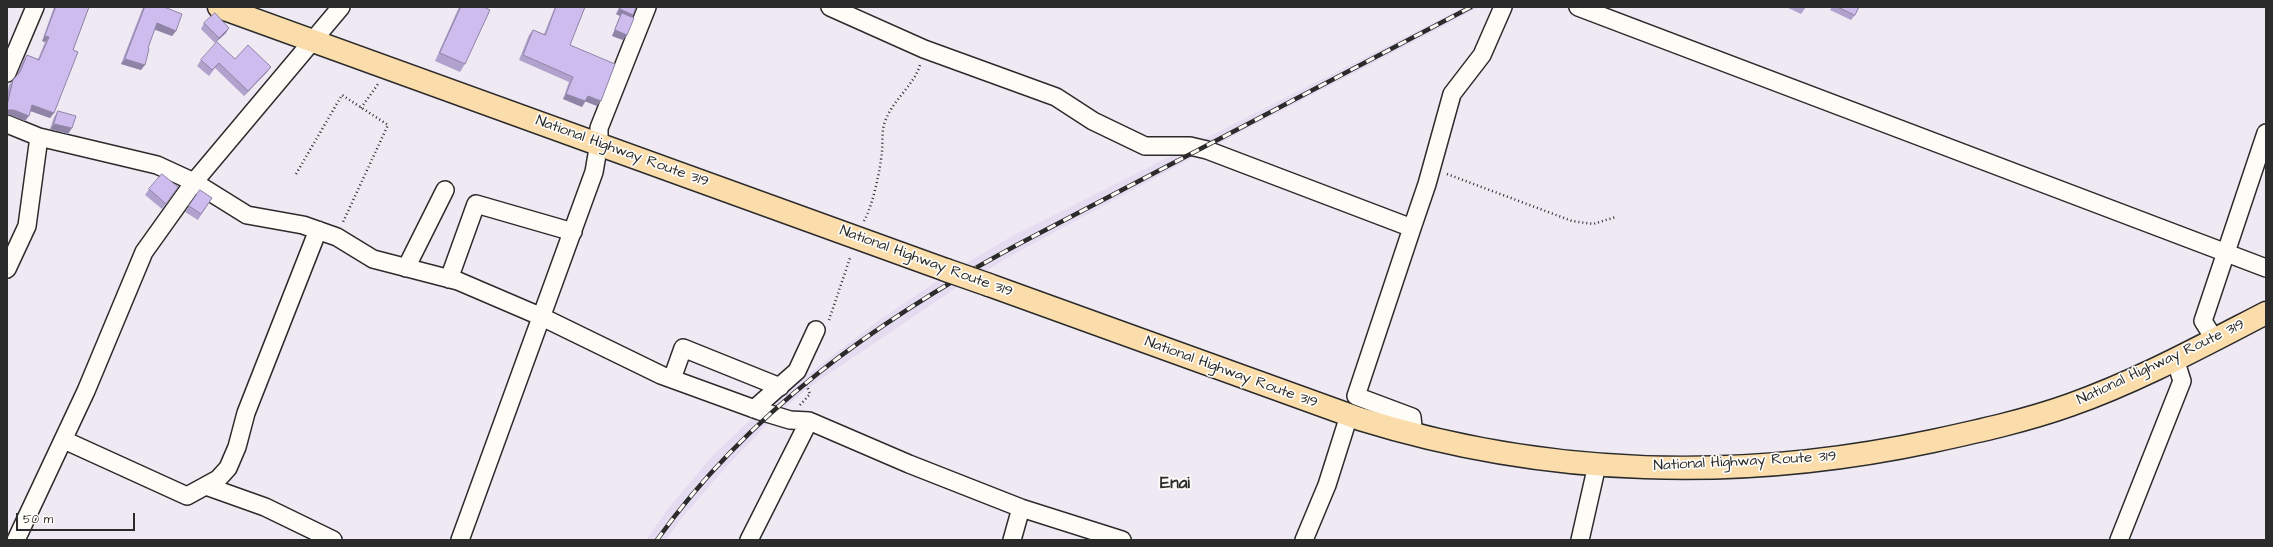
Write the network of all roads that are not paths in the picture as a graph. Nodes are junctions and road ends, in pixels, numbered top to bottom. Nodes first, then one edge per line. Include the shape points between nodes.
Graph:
1 (36, 7) edge
2 (219, 7) edge
3 (341, 7) edge
4 (647, 7) edge
5 (830, 7) edge
6 (1503, 7) edge
7 (1578, 7) edge
8 (312, 40) junction
9 (7, 73) edge
10 (7, 124) edge
11 (2266, 133) edge
12 (39, 137) junction
13 (599, 143) junction
14 (194, 182) junction
15 (445, 190) dead end
16 (1412, 228) junction
17 (318, 230) junction
18 (573, 232) junction
19 (2227, 253) junction
20 (406, 268) junction
21 (2266, 268) edge
22 (7, 269) edge
23 (450, 279) junction
24 (2266, 314) edge
25 (542, 317) junction
26 (816, 330) dead end
27 (2214, 340) junction
28 (2175, 360) junction
29 (672, 380) junction
30 (780, 387) junction
31 (754, 409) junction
32 (809, 422) junction
33 (1346, 425) dead end
34 (1414, 436) junction
35 (64, 440) junction
36 (1597, 465) junction
37 (206, 486) junction
38 (1021, 508) junction
39 (16, 540) edge
40 (333, 540) edge
41 (460, 540) edge
42 (749, 540) edge
43 (1012, 540) edge
44 (1122, 540) edge
45 (1304, 540) edge
46 (1580, 540) edge
47 (2119, 540) edge

1 - 9 street
2 - 8 highway, National Highway Route 319
3 - 8 street
4 - 13 street via 599,128
5 - 16 street via 924,49 1056,97 1093,122 1145,146 1190,146 1207,150
6 - 16 street via 1482,55 1452,94 1432,168
7 - 19 street
8 - 13 highway, National Highway Route 319
8 - 14 street
10 - 12 street
11 - 19 street
12 - 14 street via 157,165
12 - 22 street via 27,226
13 - 18 street via 594,172
13 - 34 highway, National Highway Route 319, bridge via 1360,419
14 - 17 street via 247,215
14 - 35 street via 144,252
15 - 20 street
16 - 34 street via 1356,396 1412,417
17 - 20 street via 336,237 373,260
17 - 37 street via 246,413 237,447 228,468 218,479
18 - 23 street via 476,204
18 - 25 street
19 - 21 street
19 - 27 street via 2203,321
20 - 23 street
23 - 25 street
24 - 27 highway, National Highway Route 319
25 - 29 street
25 - 41 street
26 - 30 street via 798,371
27 - 28 highway, National Highway Route 319
28 - 36 highway, National Highway Route 319 via 2070,405 1986,430 1887,451 1794,462 1682,469
28 - 47 street via 2182,381
29 - 30 street via 683,348
29 - 31 street
30 - 31 street
31 - 32 street via 790,420
32 - 38 street
32 - 42 street
33 - 45 street via 1327,485
34 - 36 highway, National Highway Route 319 via 1483,450
35 - 37 street via 187,496
35 - 39 street
36 - 46 street
37 - 40 street via 265,507
38 - 43 street
38 - 44 street

